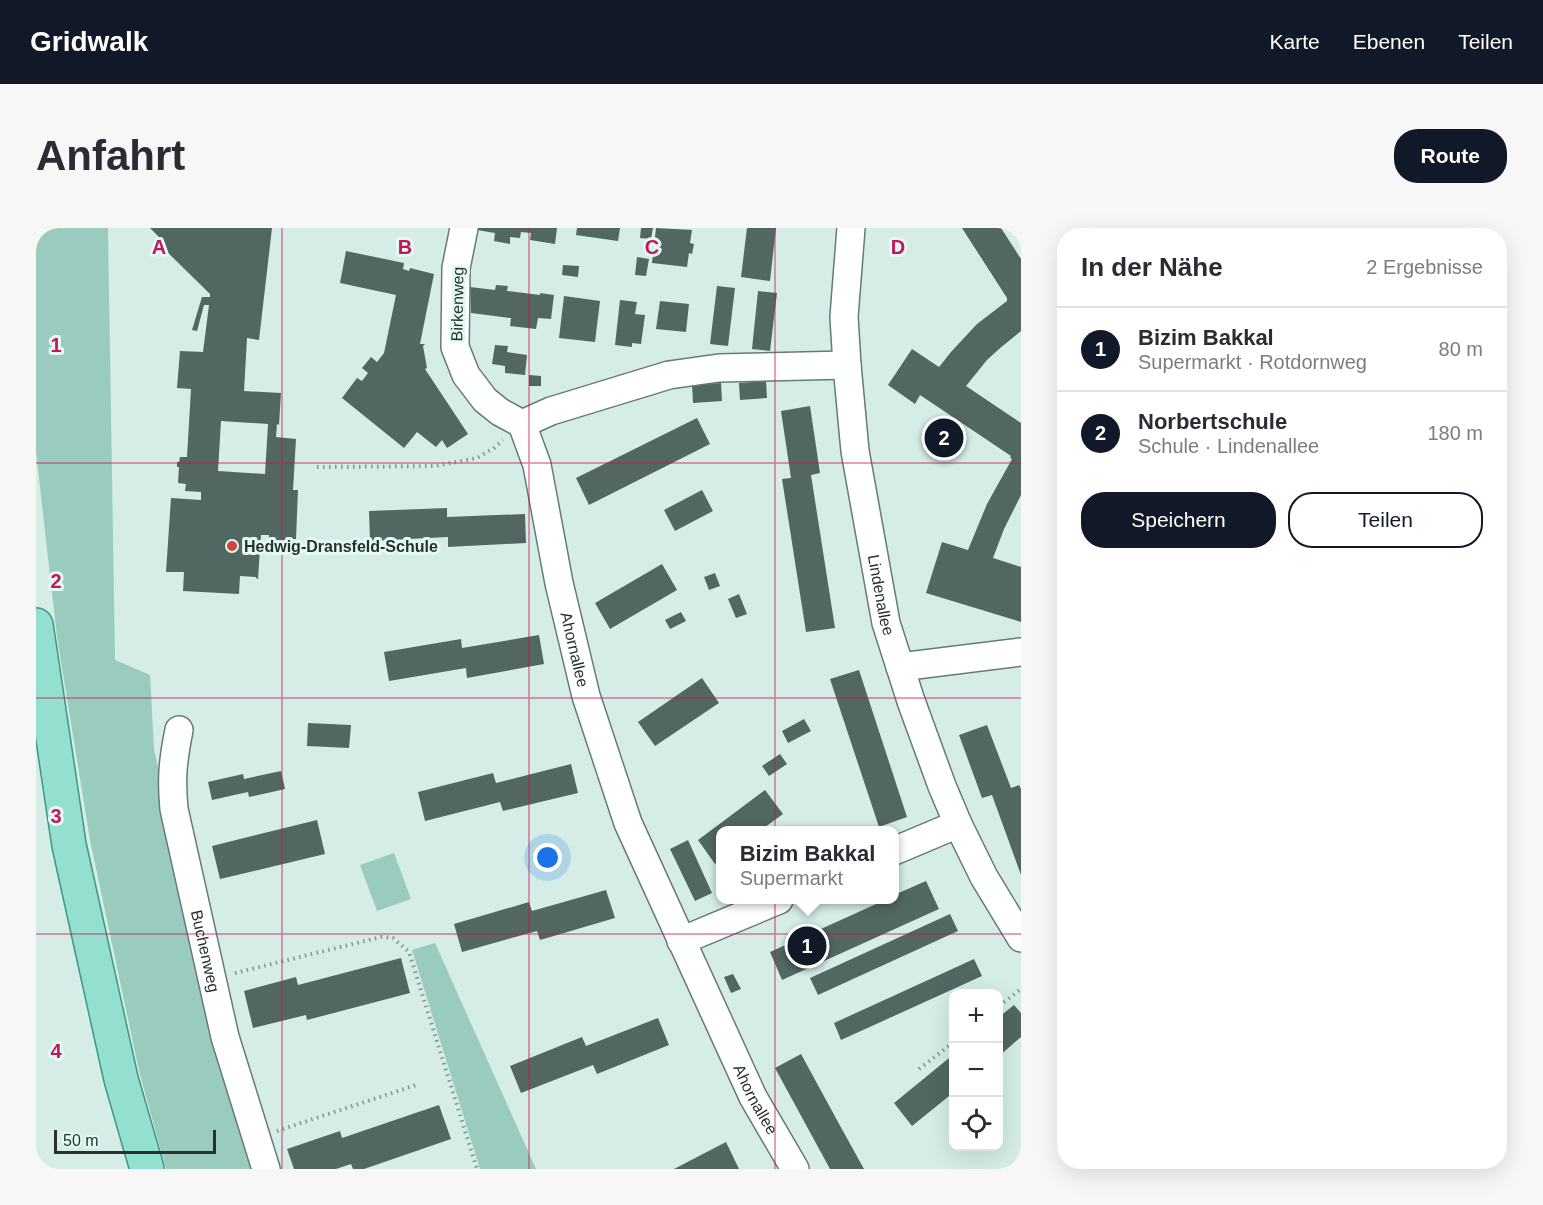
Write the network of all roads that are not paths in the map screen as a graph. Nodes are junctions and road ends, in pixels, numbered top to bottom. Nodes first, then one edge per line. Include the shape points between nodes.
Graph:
1 (464, 228) edge
2 (852, 228) edge
3 (847, 365) junction
4 (522, 424) junction
5 (36, 625) edge
6 (1021, 652) edge
7 (900, 667) junction
8 (179, 730) dead end
9 (958, 824) junction
10 (899, 849) edge
11 (769, 904) edge
12 (1021, 938) edge
13 (681, 941) junction
14 (147, 1169) edge
15 (266, 1169) edge
16 (795, 1169) edge

1 - 4 street, Birkenweg via 456,268 455,347 466,375 485,400
2 - 3 street, Lindenallee via 844,317
3 - 4 street via 719,368 669,375 551,411
3 - 7 street, Lindenallee via 857,463 886,623
4 - 13 street, Ahornallee via 537,465 586,696 628,823
5 - 14 main road via 69,845 122,1079
6 - 7 street
7 - 9 street, Lindenallee
8 - 15 street, Buchenweg via 173,759 174,809 225,1037
9 - 10 street
9 - 12 street, Lindenallee
11 - 13 street
13 - 16 street, Ahornallee via 753,1097

